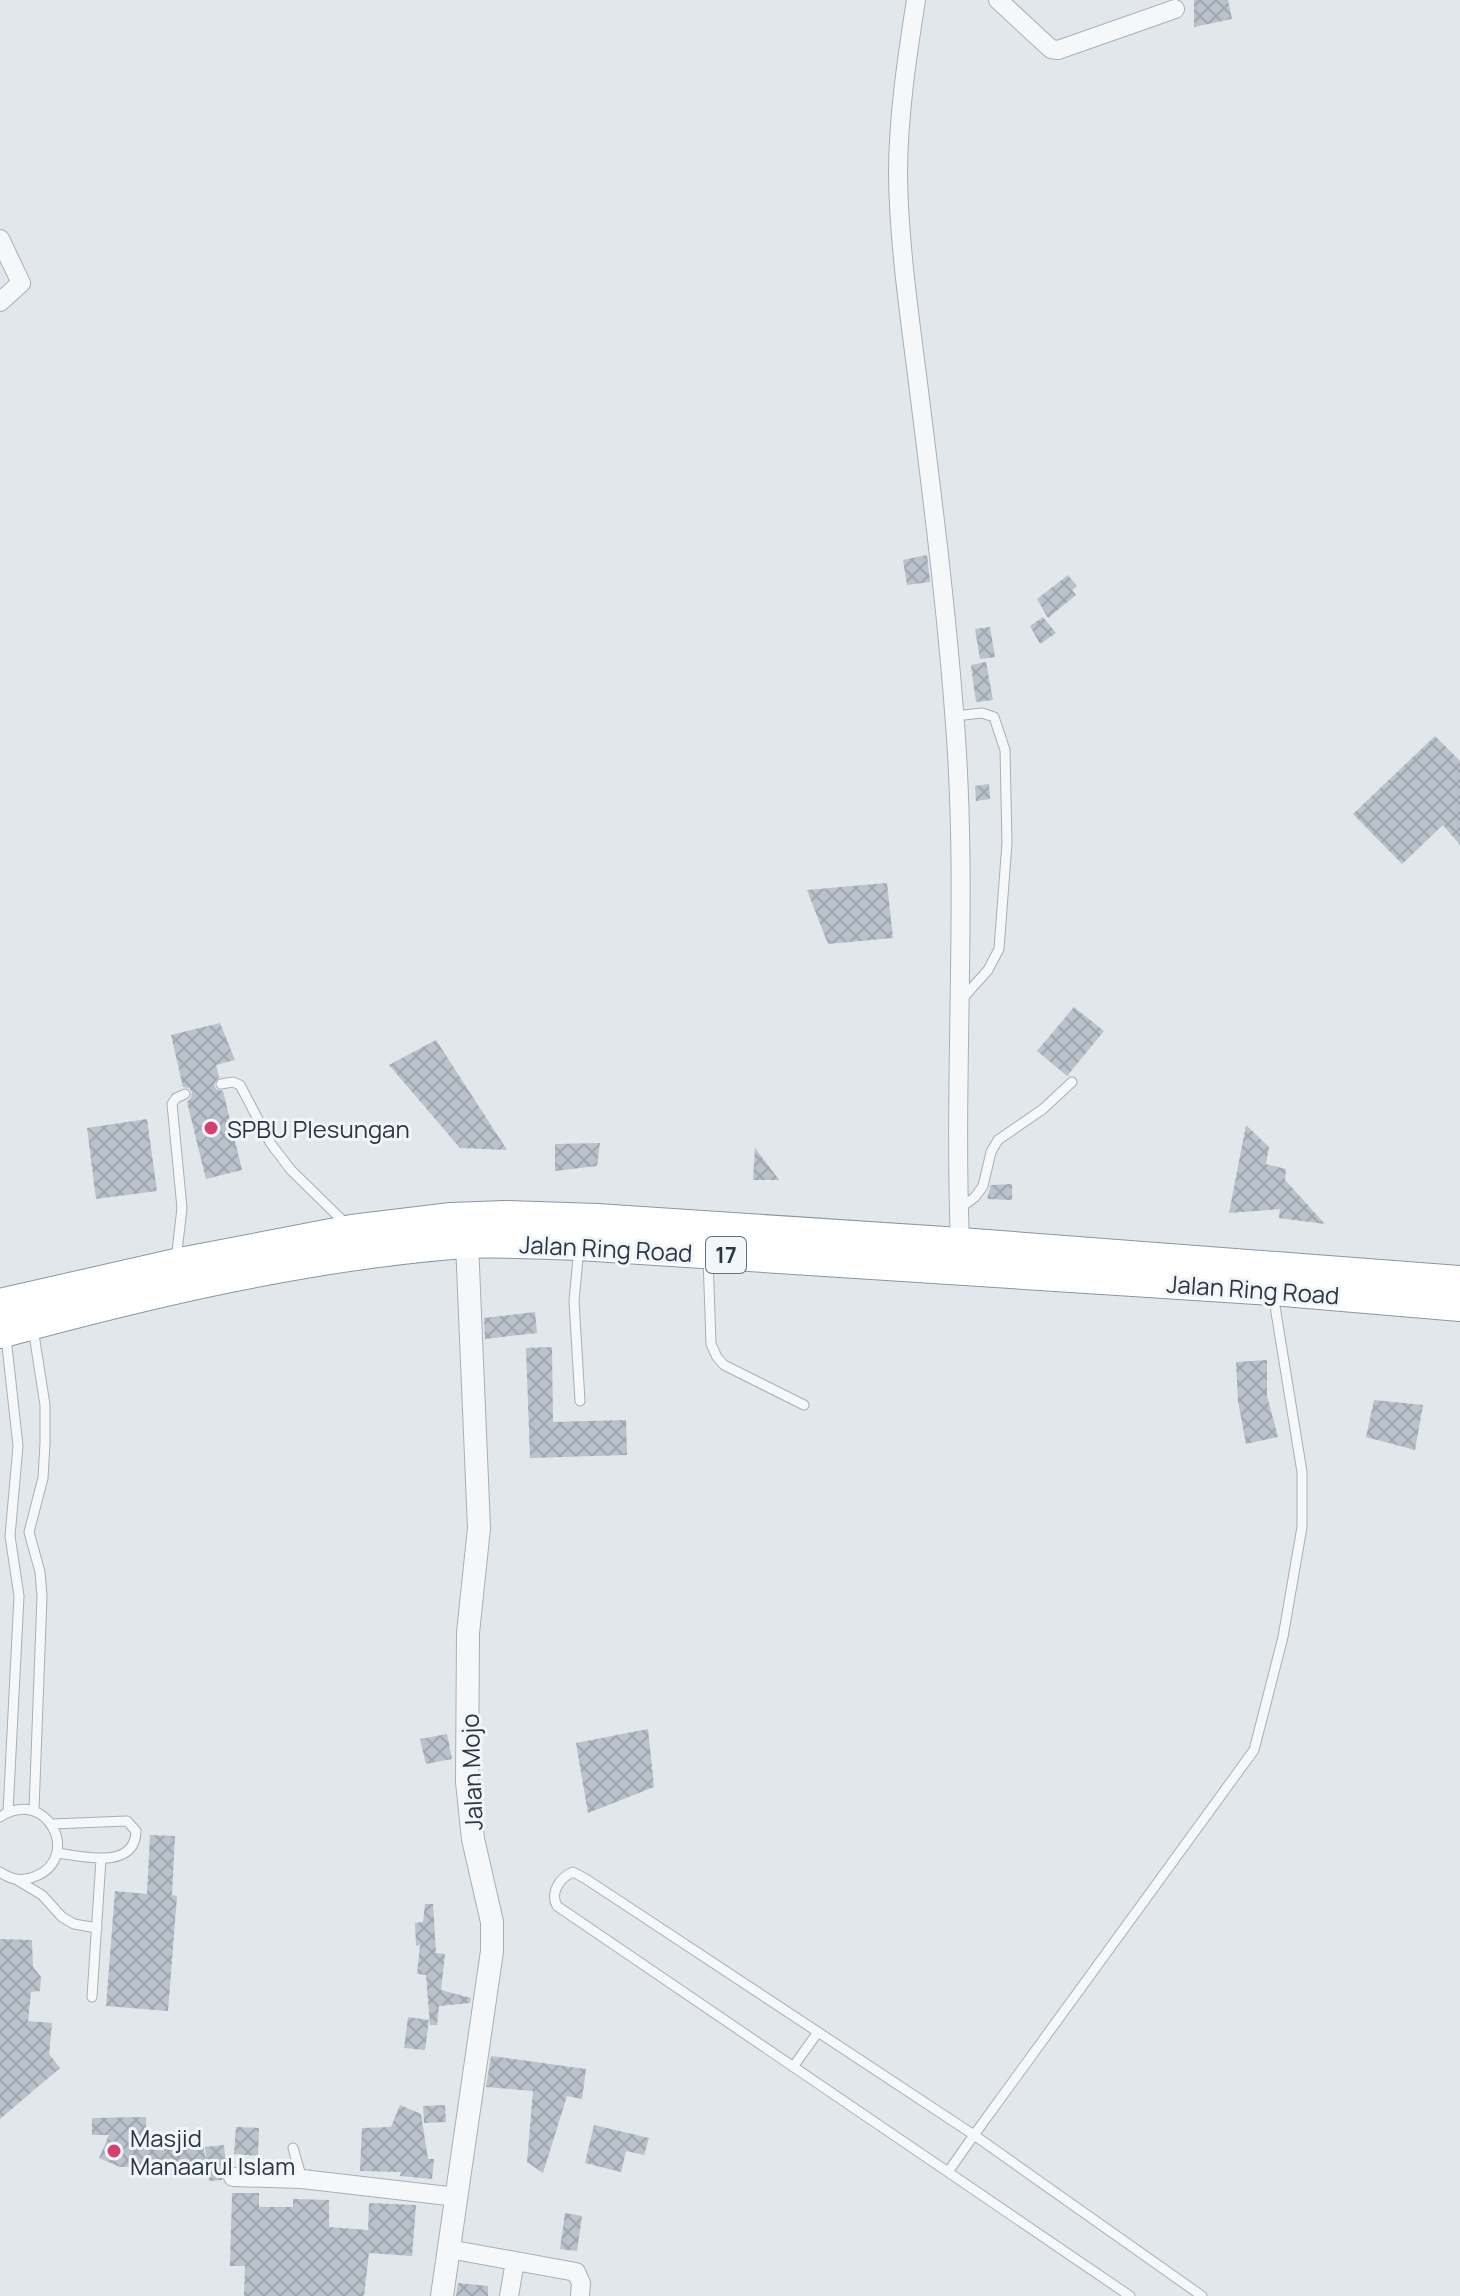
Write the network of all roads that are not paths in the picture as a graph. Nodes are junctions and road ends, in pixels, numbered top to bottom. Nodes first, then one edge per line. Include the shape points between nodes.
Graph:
1 (916, 0) edge
2 (998, 0) edge
3 (1175, 9) dead end
4 (0, 239) edge
5 (0, 302) edge
6 (955, 716) junction
7 (960, 1001) junction
8 (1072, 1082) dead end
9 (221, 1084) dead end
10 (185, 1094) dead end
11 (959, 1209) junction
12 (352, 1230) junction
13 (467, 1243) junction
14 (960, 1243) junction
15 (579, 1245) junction
16 (708, 1254) junction
17 (175, 1264) junction
18 (1460, 1281) edge
19 (1272, 1290) junction
20 (1460, 1306) edge
21 (9, 1323) edge
22 (580, 1401) dead end
23 (804, 1405) dead end
24 (34, 1810) junction
25 (4, 1814) edge
26 (52, 1824) junction
27 (57, 1853) junction
28 (101, 1859) junction
29 (1, 1876) edge
30 (17, 1880) junction
31 (97, 1928) junction
32 (92, 1997) dead end
33 (818, 2032) junction
34 (793, 2067) junction
35 (974, 2135) junction
36 (293, 2148) dead end
37 (948, 2172) junction
38 (233, 2177) dead end
39 (302, 2179) junction
40 (457, 2197) junction
41 (449, 2249) junction
42 (515, 2261) junction
43 (442, 2296) edge
44 (509, 2296) edge
45 (580, 2296) edge
46 (1130, 2296) edge
47 (1202, 2296) edge

1 - 6 street via 898,174
2 - 3 street via 1058,50
4 - 5 street via 21,283
6 - 7 street
6 - 7 lane via 994,717 1005,750 1007,843 999,949
7 - 11 street
8 - 11 lane via 998,1140 983,1186
9 - 12 lane via 240,1085 291,1170
10 - 17 lane via 172,1104 182,1208
11 - 14 street
12 - 14 highway, Jalan Ring Road / 17 via 505,1216
12 - 17 highway, Jalan Ring Road / 17
13 - 15 highway, Jalan Ring Road / 17
13 - 21 highway, Jalan Ring Road / 17 via 291,1266
13 - 40 street, Jalan Mojo via 479,1528 468,1633 467,1782 473,1839 492,1922 492,1951
14 - 18 highway, Jalan Ring Road / 17
15 - 16 highway, Jalan Ring Road / 17
15 - 22 lane via 574,1301
16 - 19 highway, Jalan Ring Road / 17
16 - 23 lane via 711,1344 717,1357
17 - 21 highway, Jalan Ring Road / 17
19 - 20 highway, Jalan Ring Road / 17
19 - 35 lane via 1302,1472 1302,1527 1283,1637 1254,1750
21 - 24 lane via 45,1405 43,1478 29,1532 42,1596
21 - 25 lane via 18,1446 10,1536 19,1596
24 - 25 lane
24 - 26 lane
26 - 27 lane
26 - 28 lane via 127,1821 136,1831 129,1851
27 - 28 lane
27 - 30 lane via 42,1874
28 - 31 lane
29 - 30 lane
30 - 31 lane via 42,1895 62,1917
31 - 32 lane
33 - 34 lane
33 - 34 lane via 573,1872 554,1891 557,1906
33 - 35 lane
34 - 37 lane
35 - 37 lane
35 - 47 lane
36 - 39 lane
37 - 46 lane
38 - 39 street
39 - 40 street
40 - 41 street, Jalan Mojo
41 - 42 street
41 - 43 street, Jalan Mojo
42 - 44 street
42 - 45 street via 576,2272

